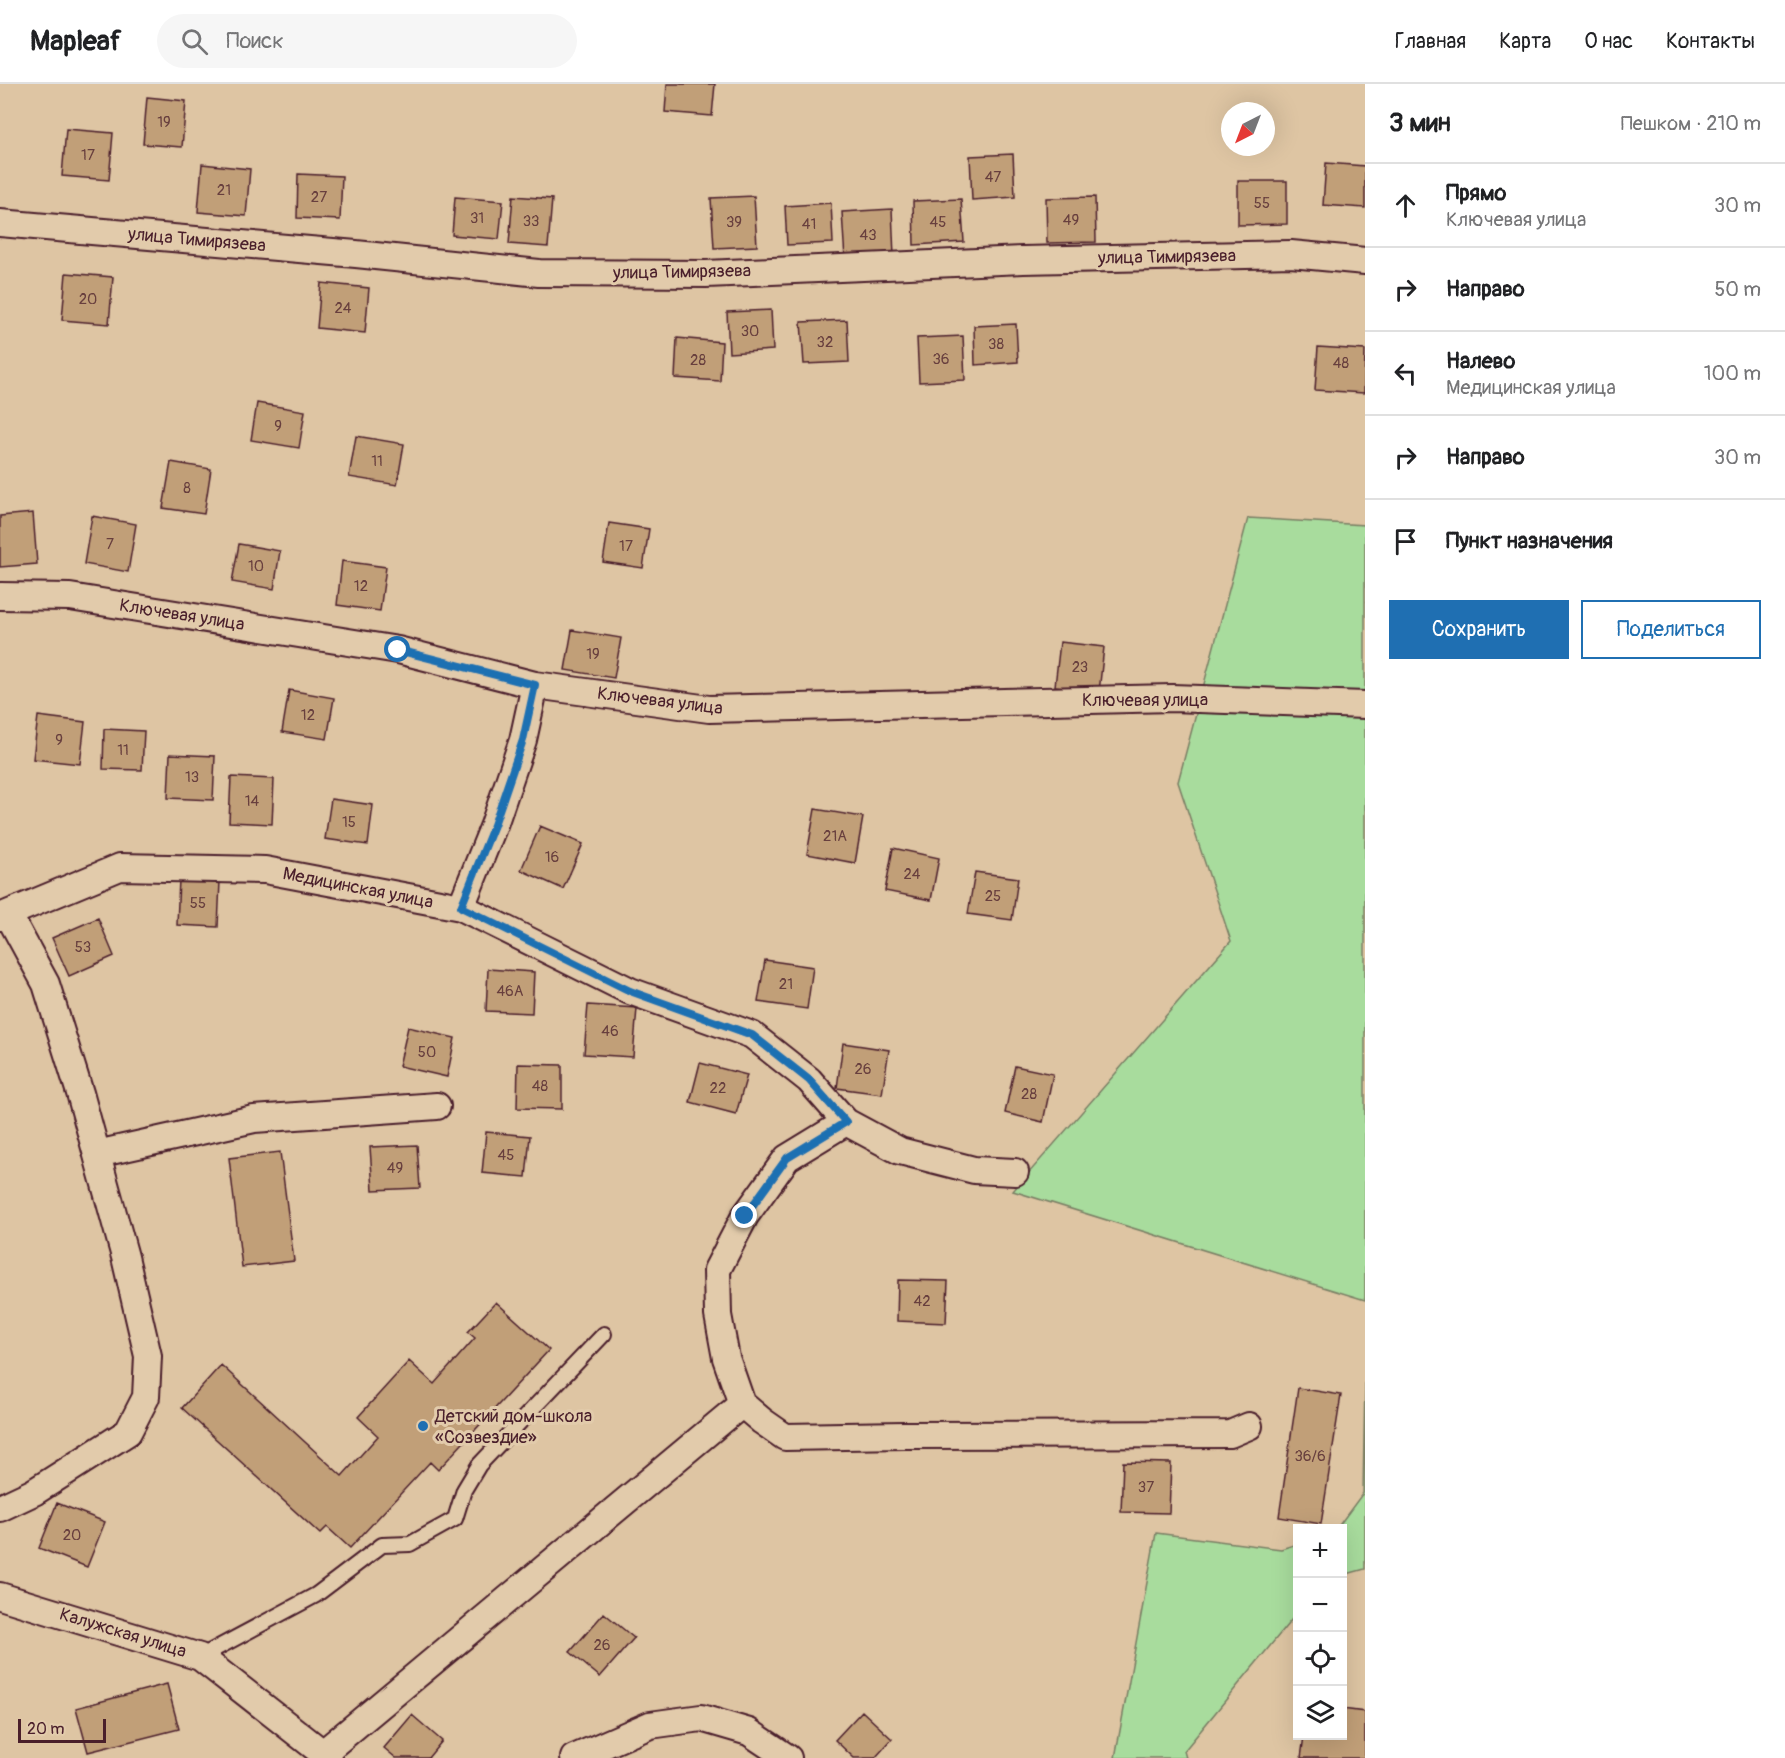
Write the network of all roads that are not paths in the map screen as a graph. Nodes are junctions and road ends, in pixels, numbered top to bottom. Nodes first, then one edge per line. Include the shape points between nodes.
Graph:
1 (0, 223) edge
2 (1365, 261) edge
3 (0, 596) edge
4 (535, 685) junction
5 (1365, 705) edge
6 (461, 907) junction
7 (4, 915) edge
8 (437, 1106) dead end
9 (846, 1122) junction
10 (97, 1154) junction
11 (1015, 1172) dead end
12 (604, 1334) dead end
13 (742, 1404) junction
14 (1249, 1426) dead end
15 (0, 1508) edge
16 (0, 1596) edge
17 (200, 1657) junction
18 (326, 1755) edge
19 (574, 1758) edge
20 (788, 1758) edge

1 - 2 street, улица Тимирязева via 539,273 706,273 1291,254
3 - 4 street, Ключевая улица via 70,597 398,650
4 - 5 street, Ключевая улица via 709,709 1172,698
4 - 6 street via 523,740
6 - 7 street, Медицинская улица via 266,870 120,867
6 - 9 street, Медицинская улица via 630,991 752,1035 809,1080
7 - 10 street via 46,984
8 - 10 street via 254,1119
9 - 11 street, Медицинская улица via 900,1151 974,1170
9 - 13 street via 787,1158 745,1216 717,1270 718,1315 726,1358
10 - 15 street via 148,1356 146,1397 128,1432 34,1492
12 - 17 lane via 480,1465 464,1491 455,1520 410,1544 382,1545 316,1595
13 - 14 street via 785,1437 1230,1434
13 - 18 street
16 - 17 street, Калужская улица
17 - 18 street, Калужская улица
19 - 20 street via 650,1725 701,1718 749,1732

